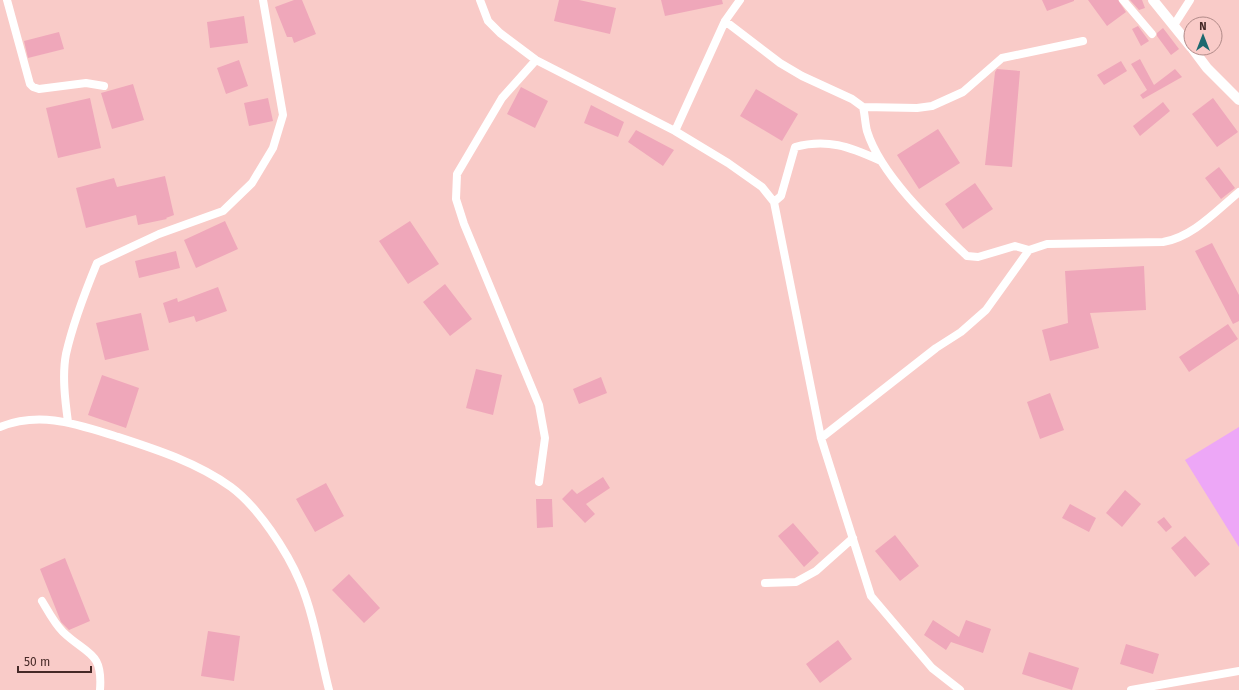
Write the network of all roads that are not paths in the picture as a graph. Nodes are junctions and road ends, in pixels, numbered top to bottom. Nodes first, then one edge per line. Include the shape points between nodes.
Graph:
1 (7, 0) edge
2 (264, 0) edge
3 (480, 0) edge
4 (740, 0) edge
5 (1123, 0) edge
6 (1153, 0) edge
7 (1190, 0) edge
8 (725, 21) junction
9 (1174, 25) junction
10 (1152, 34) dead end
11 (1183, 37) edge
12 (1082, 41) dead end
13 (1197, 56) edge
14 (536, 60) junction
15 (104, 86) dead end
16 (1239, 100) edge
17 (863, 107) junction
18 (675, 131) junction
19 (879, 160) junction
20 (1239, 192) edge
21 (774, 202) junction
22 (1029, 250) junction
23 (68, 422) junction
24 (0, 427) edge
25 (822, 438) junction
26 (538, 482) dead end
27 (853, 538) junction
28 (765, 583) dead end
29 (42, 601) dead end
30 (1239, 671) edge
31 (1134, 689) edge
32 (100, 690) edge
33 (329, 690) edge
34 (960, 690) edge

1 - 15 street via 32,87 39,89 86,83
2 - 23 street via 282,115 273,148 252,183 223,211 159,234 97,263 83,298 66,355 65,396
3 - 14 street via 488,21
4 - 8 street
5 - 10 street
6 - 9 street
7 - 9 street
8 - 17 street via 802,76 852,99
8 - 18 street
9 - 11 street
12 - 17 street via 1002,58 963,92 932,106
13 - 16 street
14 - 18 street
14 - 26 street via 502,98 457,174 456,199 538,405 545,438
17 - 19 street via 867,130
18 - 21 street via 762,187
19 - 21 street via 851,147 833,143 806,144 795,148 781,196
19 - 22 street via 921,212 967,256 978,257 1015,246
20 - 22 street via 1177,240 1047,244
21 - 25 street
22 - 25 street via 986,310
23 - 24 street via 33,419
23 - 33 street via 175,456 232,487 253,509 277,541 300,582
25 - 27 street
27 - 28 street via 816,571 802,579 796,582
27 - 34 street via 871,596 932,668
29 - 32 street via 61,630 97,662 101,672
30 - 31 street

